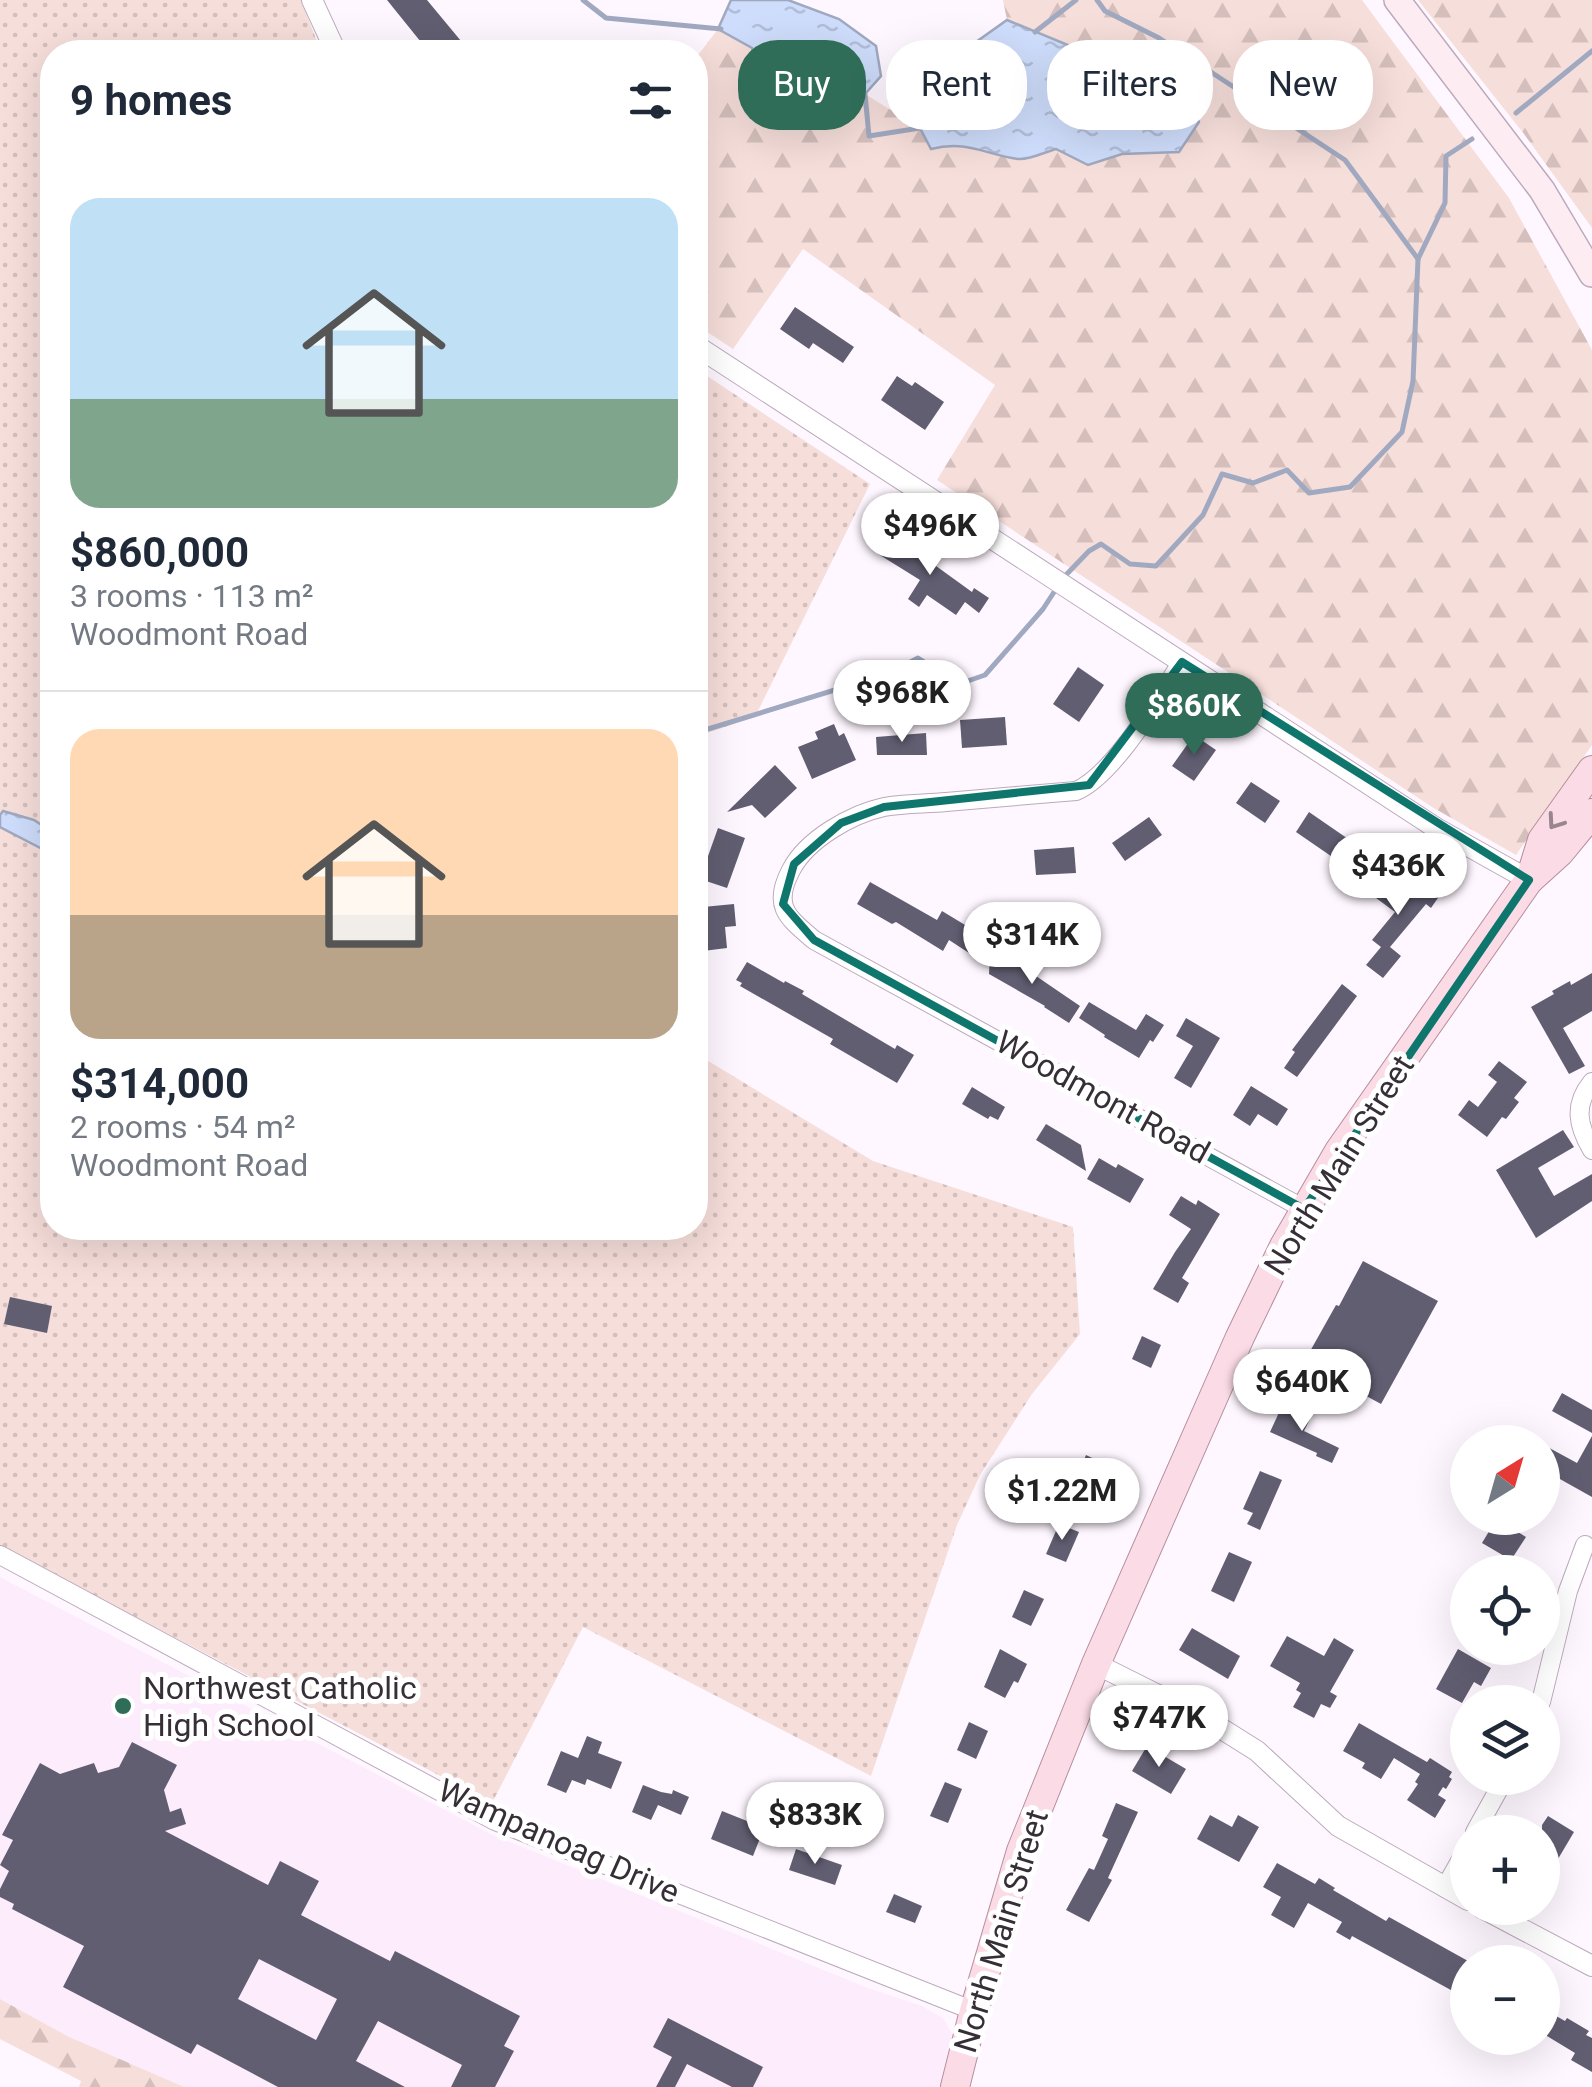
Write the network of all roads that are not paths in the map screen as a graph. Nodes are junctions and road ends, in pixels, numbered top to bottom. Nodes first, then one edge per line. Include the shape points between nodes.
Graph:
1 (312, 0) edge
2 (1397, 0) edge
3 (330, 40) edge
4 (1592, 274) edge
5 (708, 353) edge
6 (1182, 662) junction
7 (1592, 770) edge
8 (1592, 813) edge
9 (1529, 880) junction
10 (1592, 1082) edge
11 (1592, 1150) edge
12 (1304, 1209) junction
13 (1585, 1545) dead end
14 (0, 1555) edge
15 (1096, 1664) junction
16 (1545, 1685) edge
17 (1450, 1879) edge
18 (1445, 1888) junction
19 (1450, 1891) edge
20 (1514, 1925) edge
21 (1592, 1966) edge
22 (974, 2012) junction
23 (954, 2087) edge

1 - 3 street
2 - 4 main road via 1542,190
5 - 6 street
6 - 9 street via 1436,828
6 - 12 street, Woodmont Road via 1114,762 1089,786 884,808 841,822 794,864 783,904 788,918 814,940
7 -> 9 main road, North Main Street via 1542,840
8 - 9 main road, North Main Street
9 - 12 main road, North Main Street
10 - 11 street via 1578,1108
12 - 15 main road, North Main Street
13 - 16 street
14 - 22 street, Wampanoag Drive via 495,1821
15 - 18 street via 1257,1751 1338,1826
15 - 22 main road, North Main Street via 1020,1851
17 - 18 street
18 - 19 street
20 - 21 street
22 - 23 main road, North Main Street

